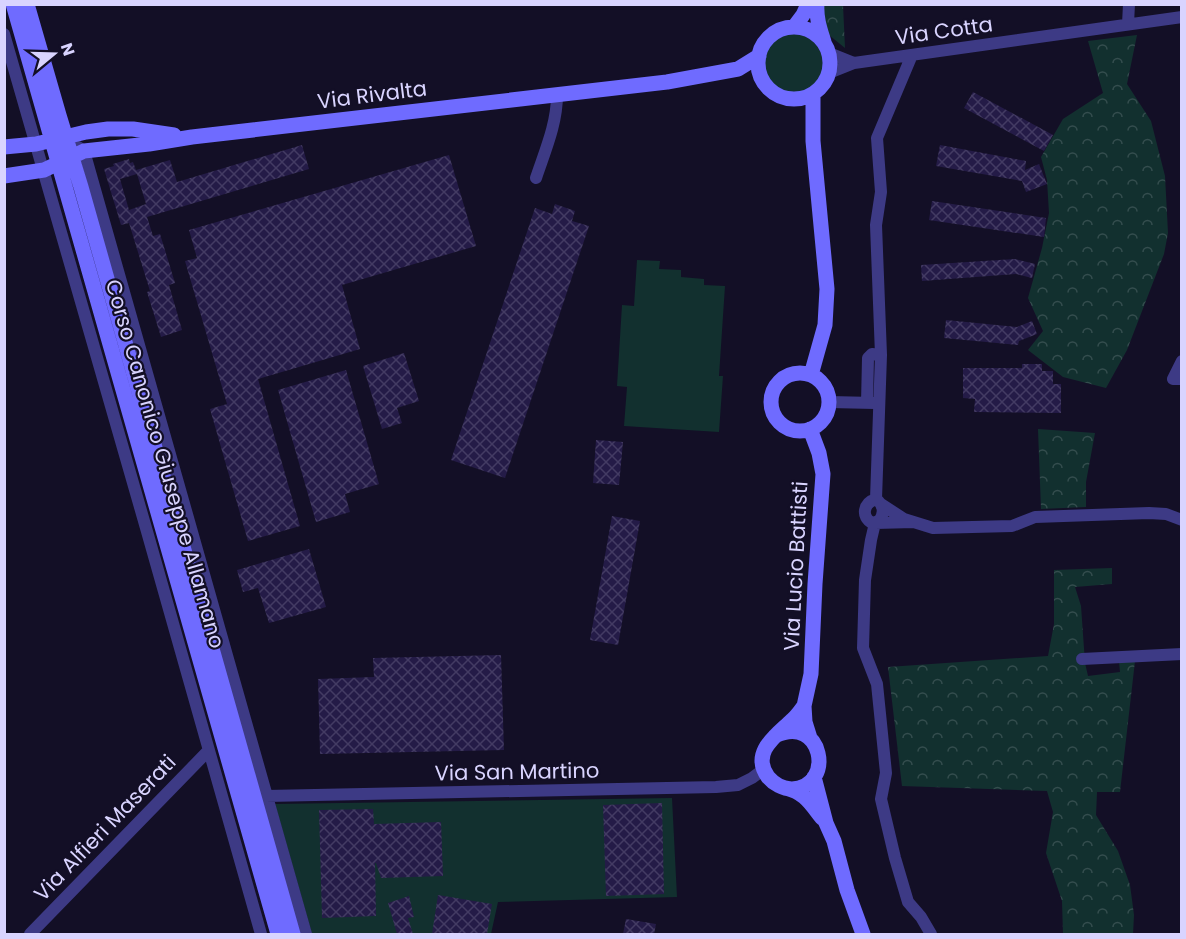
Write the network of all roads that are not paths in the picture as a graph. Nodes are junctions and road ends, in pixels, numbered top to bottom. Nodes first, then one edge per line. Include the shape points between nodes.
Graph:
1 (12, 4) edge
2 (27, 4) edge
3 (808, 4) edge
4 (817, 4) edge
5 (1129, 4) edge
6 (1182, 17) edge
7 (1128, 24) junction
8 (794, 27) junction
9 (4, 34) edge
10 (827, 49) junction
11 (912, 55) junction
12 (759, 56) junction
13 (855, 63) junction
14 (738, 69) junction
15 (829, 73) junction
16 (761, 78) junction
17 (557, 95) junction
18 (813, 95) junction
19 (792, 99) junction
20 (192, 137) junction
21 (51, 140) junction
22 (813, 141) junction
23 (4, 147) edge
24 (65, 161) junction
25 (4, 176) edge
26 (536, 178) dead end
27 (1182, 361) edge
28 (811, 375) junction
29 (1182, 379) edge
30 (829, 402) junction
31 (873, 403) junction
32 (810, 429) junction
33 (878, 502) junction
34 (1182, 520) edge
35 (914, 522) junction
36 (875, 523) junction
37 (1182, 654) edge
38 (1082, 659) dead end
39 (804, 706) junction
40 (775, 736) junction
41 (810, 738) junction
42 (209, 750) junction
43 (764, 769) junction
44 (814, 777) junction
45 (780, 787) junction
46 (266, 796) junction
47 (826, 823) junction
48 (30, 934) edge
49 (261, 934) edge
50 (278, 934) edge
51 (293, 934) edge
52 (306, 934) edge
53 (863, 934) edge
54 (931, 934) edge

1 - 21 street, Corso Canonico Giuseppe Allamano
2 - 21 street, Corso Canonico Giuseppe Allamano
3 - 8 street
4 - 10 street via 819,27
5 - 7 street
6 - 7 street, Via Cotta
7 - 11 street, Via Cotta
8 - 10 street via 813,33
8 - 12 street via 772,35
9 - 21 street, Corso Canonico Giuseppe Allamano
10 - 13 street, Via Cotta
10 - 15 street
11 - 13 street, Via Cotta
11 - 31 street via 877,138 881,192 876,225 881,355
12 - 14 street, Via Rivalta
12 - 16 street
13 - 15 street, Via Cotta
14 - 16 street
14 - 17 street, Via Rivalta
15 - 18 street
16 - 19 street via 772,92
17 - 20 street, Via Rivalta
17 - 26 street via 554,125
18 - 19 street
18 - 22 street
19 - 22 street
20 - 21 street, Via Rivalta via 108,129
20 - 24 street, Via Rivalta
21 - 23 street, Via Rivalta
21 - 24 street, Corso Canonico Giuseppe Allamano
21 - 24 street, Corso Canonico Giuseppe Allamano
22 - 28 street via 827,289 825,325
24 - 25 street, Via Rivalta
24 - 42 street, Corso Canonico Giuseppe Allamano
24 - 46 street, Corso Canonico Giuseppe Allamano
24 - 50 street, Corso Canonico Giuseppe Allamano
24 - 51 street, Corso Canonico Giuseppe Allamano
27 - 29 street via 1173,379
28 - 30 street via 824,386
28 - 32 street via 792,375 783,380 772,396 772,406 782,424 800,431
30 - 31 street
30 - 32 street via 826,416
31 - 33 street
32 - 39 street, Via Lucio Battisti via 823,474 811,674
33 - 35 street
33 - 36 street via 869,502 865,509 866,517
34 - 35 street via 1149,513 1035,518 1012,526 933,528
35 - 36 street
36 - 54 street via 865,580 863,648 877,684 886,773 881,799 908,902
37 - 38 street
39 - 40 street
39 - 41 street, Via Lucio Battisti
40 - 41 street via 792,731
40 - 43 street via 764,751
41 - 44 street, Via Lucio Battisti via 820,761
42 - 48 street, Via Alfieri Maserati
42 - 49 street, Corso Canonico Giuseppe Allamano
43 - 45 street, Via Lucio Battisti
43 - 46 street, Via San Martino via 738,785 716,787
44 - 45 street via 800,787
44 - 47 street, Via Lucio Battisti
45 - 47 street, Via Lucio Battisti via 797,791
46 - 52 street, Corso Canonico Giuseppe Allamano
47 - 53 street, Via Lucio Battisti

